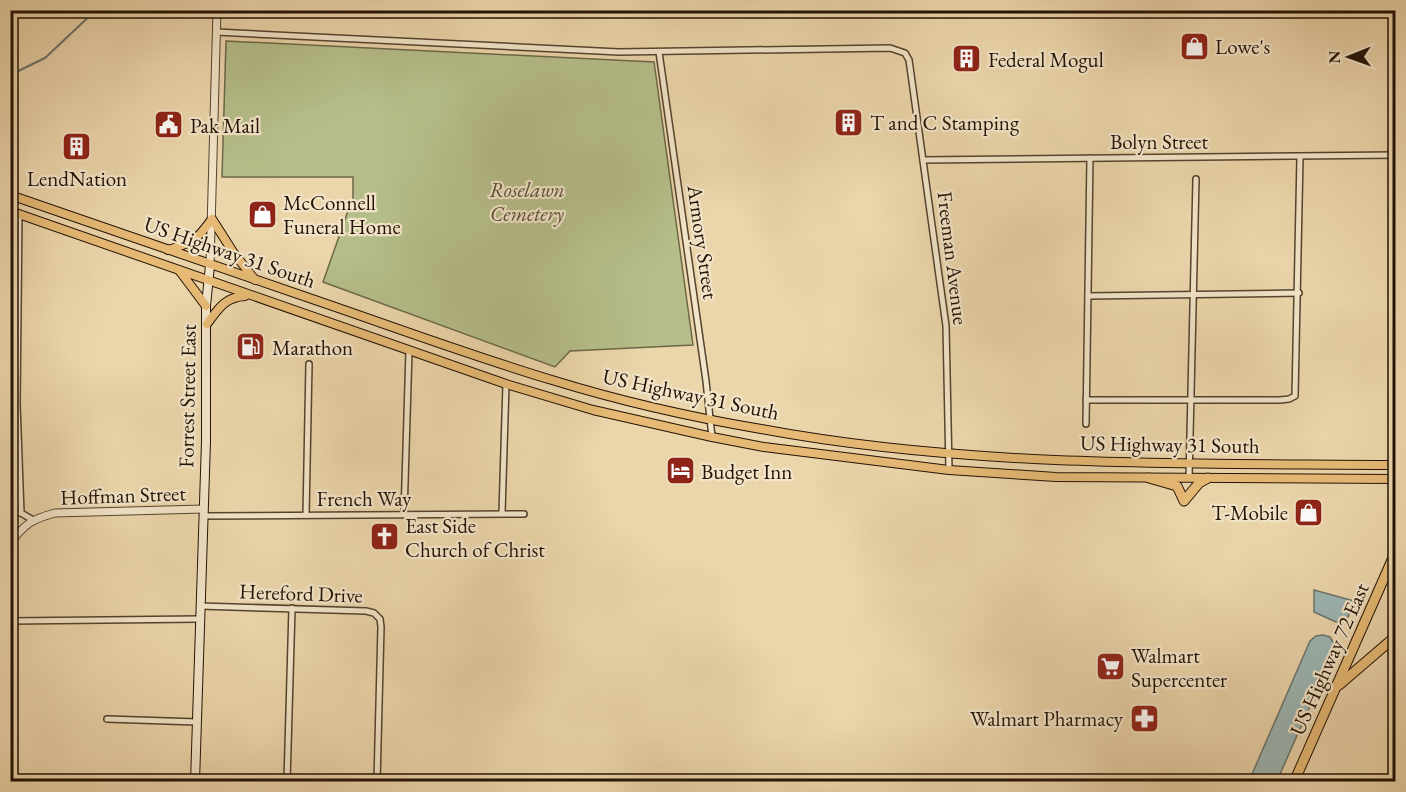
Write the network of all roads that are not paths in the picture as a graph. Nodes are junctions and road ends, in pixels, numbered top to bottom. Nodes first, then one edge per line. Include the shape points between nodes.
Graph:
1 (217, 10) edge
2 (216, 32) junction
3 (659, 52) junction
4 (1395, 155) edge
5 (1300, 157) junction
6 (1090, 158) junction
7 (923, 159) junction
8 (1196, 179) dead end
9 (10, 195) edge
10 (15, 213) edge
11 (212, 219) junction
12 (167, 250) junction
13 (210, 265) junction
14 (179, 270) junction
15 (208, 280) junction
16 (255, 280) junction
17 (1299, 292) junction
18 (1194, 294) junction
19 (250, 295) junction
20 (10, 296) edge
21 (19, 296) junction
22 (1088, 296) junction
23 (206, 306) junction
24 (207, 324) junction
25 (14, 345) edge
26 (409, 351) junction
27 (309, 364) dead end
28 (506, 384) junction
29 (1086, 400) junction
30 (1191, 400) junction
31 (14, 404) edge
32 (709, 420) junction
33 (1086, 424) dead end
34 (712, 437) junction
35 (949, 454) junction
36 (1190, 463) junction
37 (1395, 465) edge
38 (949, 470) junction
39 (1149, 478) junction
40 (1189, 478) junction
41 (1208, 478) junction
42 (1395, 478) edge
43 (10, 513) edge
44 (21, 513) junction
45 (203, 513) junction
46 (502, 513) junction
47 (524, 514) dead end
48 (306, 515) junction
49 (404, 515) junction
50 (33, 519) junction
51 (10, 543) edge
52 (1395, 559) edge
53 (200, 606) junction
54 (292, 608) junction
55 (200, 619) junction
56 (10, 621) edge
57 (1395, 636) edge
58 (1335, 688) junction
59 (107, 719) dead end
60 (197, 722) junction
61 (195, 782) edge
62 (287, 782) edge
63 (377, 782) edge
64 (1294, 782) edge

1 - 2 street, Forrest Street East
2 - 3 street
2 - 11 street, Forrest Street East
3 - 7 street, Freeman Avenue via 890,48 905,53
3 - 32 street, Armory Street
4 - 5 street, Bolyn Street
5 - 6 street, Bolyn Street
5 - 17 street
6 - 7 street, Bolyn Street
6 - 22 street
7 - 35 street, Freeman Avenue via 946,326
8 - 18 street
9 - 12 main road, US Highway 31 South
10 - 14 main road, US Highway 31 South
10 - 21 street
11 - 12 main road via 192,242
11 - 13 street, Forrest Street East
11 - 16 main road
12 - 13 main road, US Highway 31 South
13 - 15 main road, Forrest Street East
13 - 16 main road, US Highway 31 South
14 - 15 main road, US Highway 31 South
14 - 23 main road
15 - 19 main road, US Highway 31 South
15 - 23 main road, Forrest Street East
16 - 32 main road, US Highway 31 South via 554,381
17 - 18 street
17 - 30 street via 1295,396 1280,400
18 - 22 street
18 - 30 street
19 - 24 main road via 227,300
19 - 26 main road, US Highway 31 South
20 - 21 street
21 - 25 street
22 - 29 street
23 - 24 main road, Forrest Street East
24 - 45 main road, Forrest Street East
25 - 31 street
26 - 28 main road, US Highway 31 South
26 - 49 street
27 - 48 street
28 - 34 main road, US Highway 31 South via 593,410
28 - 46 street
29 - 30 street
29 - 33 street
30 - 36 street
31 - 44 street
32 - 34 street, Armory Street
32 - 35 main road, US Highway 31 South
34 - 38 main road, US Highway 31 South
35 - 36 main road, US Highway 31 South
35 - 38 street, Freeman Avenue
36 - 37 main road, US Highway 31 South
36 - 40 street
38 - 39 main road, US Highway 31 South
39 - 40 main road, US Highway 31 South
39 - 41 highway via 1177,486 1184,501
40 - 41 main road, US Highway 31 South
41 - 42 main road, US Highway 31 South
43 - 44 street, Hoffman Street
44 - 50 street, Hoffman Street
45 - 48 street, French Way
45 - 50 street, Hoffman Street via 75,511
45 - 53 main road, Forrest Street East
46 - 47 street, French Way
46 - 49 street, French Way
48 - 49 street, French Way
50 - 51 street
52 - 58 highway, US Highway 72 East
53 - 54 street, Hereford Drive
53 - 55 main road, Forrest Street East
54 - 62 street
54 - 63 street, Hereford Drive via 366,611 380,619
55 - 56 street
55 - 60 main road, Forrest Street East
57 - 58 highway
58 - 64 highway, US Highway 72 East
59 - 60 street
60 - 61 main road, Forrest Street East

